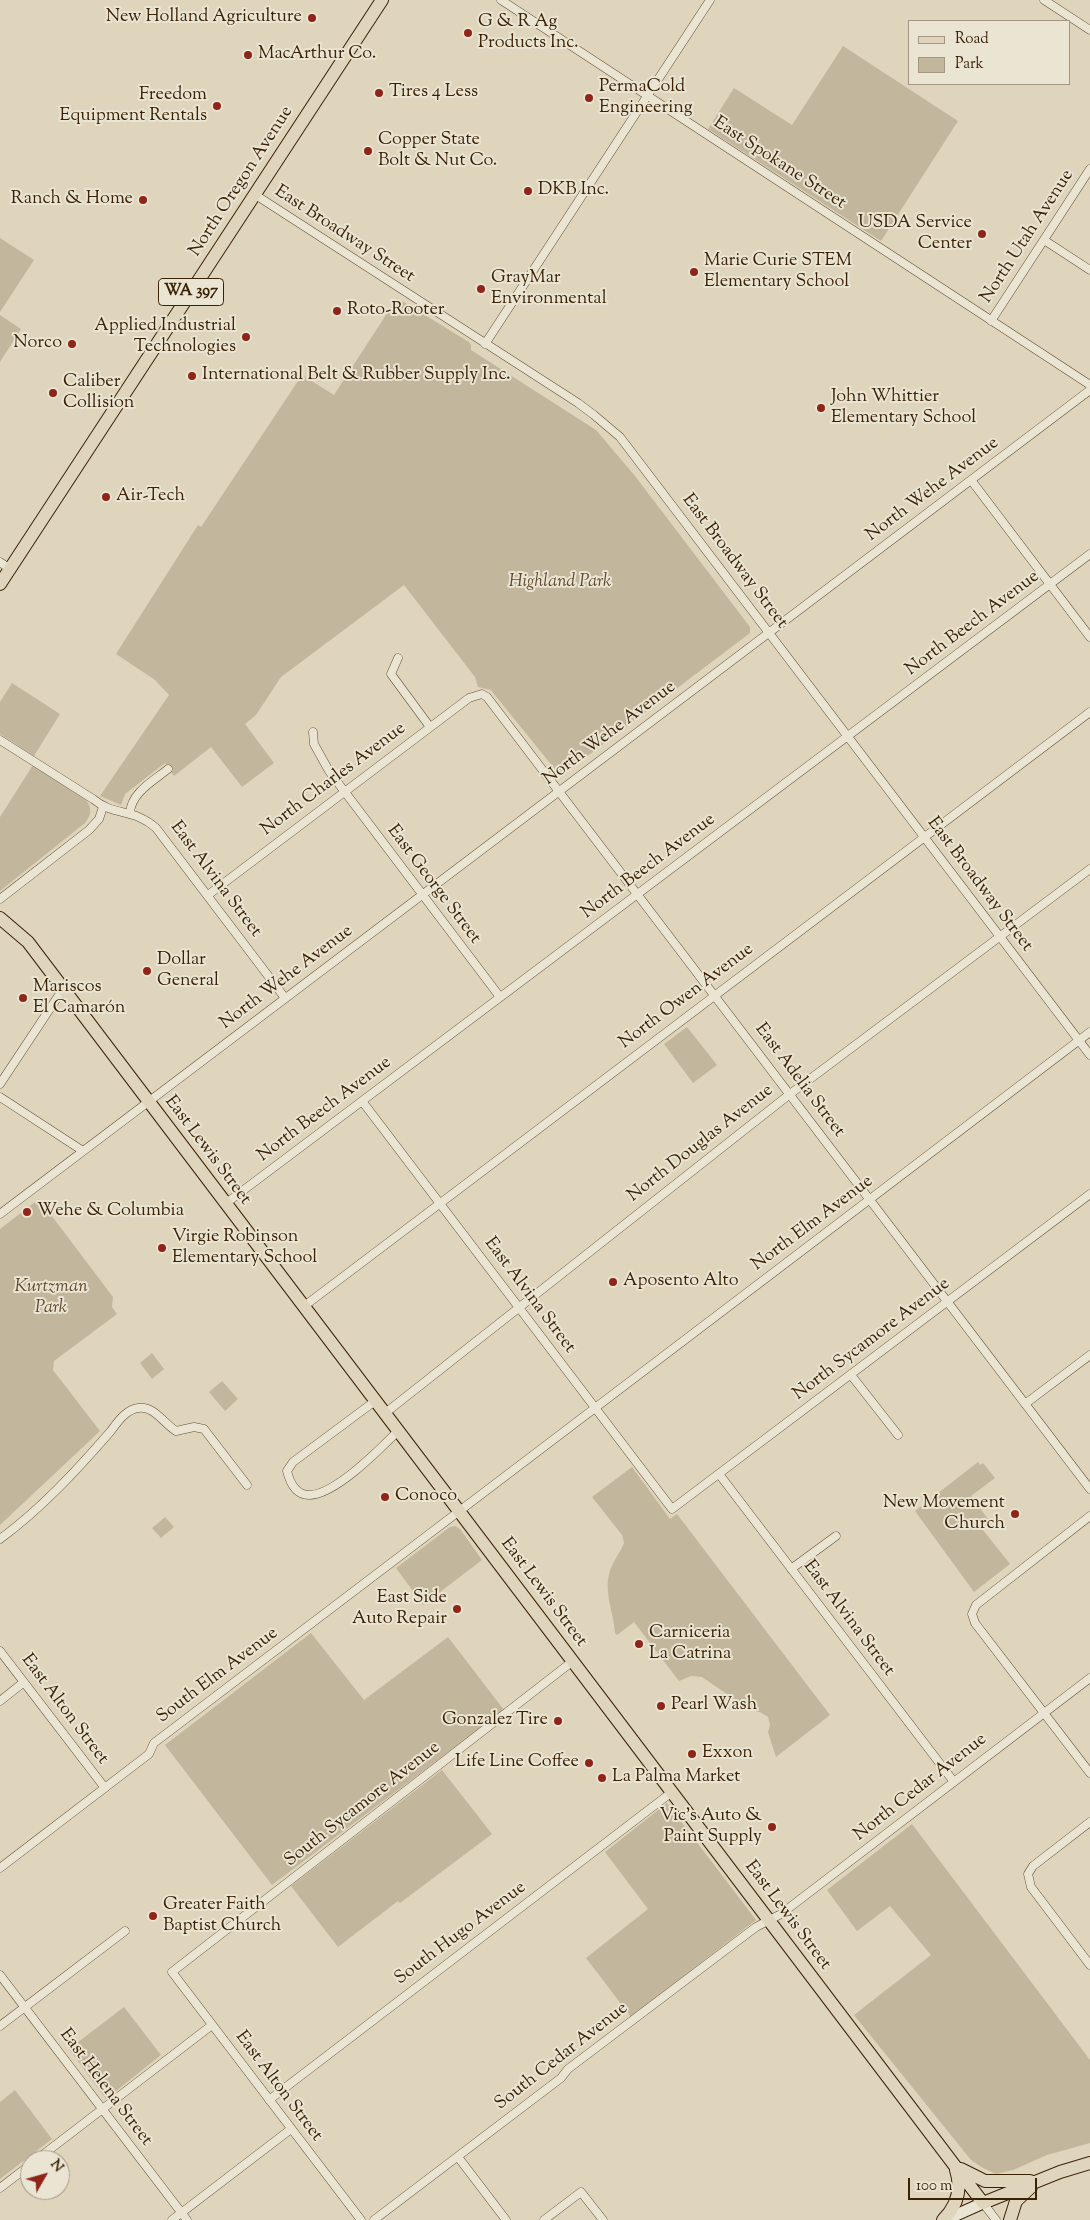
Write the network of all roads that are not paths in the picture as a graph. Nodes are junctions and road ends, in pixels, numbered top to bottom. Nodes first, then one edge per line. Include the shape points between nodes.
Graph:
1 (382, 0) edge
2 (501, 0) edge
3 (710, 0) edge
4 (1044, 0) edge
5 (1090, 30) edge
6 (648, 96) junction
7 (1090, 169) edge
8 (254, 194) junction
9 (1044, 240) junction
10 (1090, 270) edge
11 (991, 321) junction
12 (486, 344) junction
13 (1090, 385) edge
14 (1090, 390) edge
15 (971, 480) junction
16 (1090, 554) edge
17 (5, 566) edge
18 (0, 584) edge
19 (1050, 585) junction
20 (769, 633) junction
21 (1090, 637) edge
22 (398, 658) dead end
23 (482, 694) joint
24 (1090, 712) edge
25 (430, 727) junction
26 (314, 732) dead end
27 (848, 738) junction
28 (0, 740) edge
29 (168, 769) dead end
30 (343, 791) junction
31 (559, 791) junction
32 (103, 807) junction
33 (130, 813) junction
34 (924, 837) junction
35 (1090, 869) edge
36 (638, 894) junction
37 (208, 895) junction
38 (422, 895) junction
39 (0, 899) edge
40 (0, 918) edge
41 (1000, 936) junction
42 (63, 989) junction
43 (714, 996) junction
44 (500, 997) junction
45 (285, 998) junction
46 (1090, 1032) edge
47 (1079, 1041) junction
48 (1090, 1055) edge
49 (0, 1084) edge
50 (790, 1094) junction
51 (0, 1097) edge
52 (148, 1101) junction
53 (362, 1101) junction
54 (82, 1151) junction
55 (1090, 1194) edge
56 (870, 1200) junction
57 (225, 1204) junction
58 (440, 1204) junction
59 (0, 1214) edge
60 (947, 1302) junction
61 (303, 1307) junction
62 (518, 1307) junction
63 (1090, 1355) edge
64 (851, 1375) junction
65 (375, 1401) junction
66 (1025, 1404) junction
67 (596, 1408) junction
68 (384, 1414) junction
69 (398, 1432) junction
70 (898, 1436) dead end
71 (719, 1474) junction
72 (247, 1485) dead end
73 (1090, 1489) edge
74 (672, 1509) joint
75 (459, 1512) junction
76 (1090, 1516) edge
77 (836, 1536) dead end
78 (0, 1539) edge
79 (792, 1569) junction
80 (0, 1650) edge
81 (573, 1661) junction
82 (1090, 1678) edge
83 (24, 1682) junction
84 (0, 1701) edge
85 (1044, 1713) junction
86 (1090, 1773) edge
87 (954, 1782) junction
88 (105, 1788) junction
89 (672, 1792) junction
90 (1090, 1822) edge
91 (0, 1868) edge
92 (769, 1920) junction
93 (125, 1930) dead end
94 (1090, 1965) edge
95 (172, 1972) joint
96 (0, 1975) edge
97 (24, 2007) junction
98 (212, 2025) junction
99 (0, 2026) edge
100 (269, 2100) junction
101 (102, 2109) junction
102 (291, 2128) junction
103 (49, 2150) edge
104 (458, 2157) junction
105 (953, 2163) junction
106 (1090, 2163) edge
107 (20, 2173) edge
108 (1037, 2181) junction
109 (0, 2188) edge
110 (983, 2203) junction
111 (181, 2213) junction
112 (172, 2220) edge
113 (187, 2220) edge
114 (360, 2220) edge
115 (374, 2220) edge
116 (506, 2220) edge
117 (544, 2220) edge
118 (603, 2220) edge
119 (944, 2220) edge
120 (996, 2220) edge
121 (1010, 2220) edge

1 - 8 main road, North Oregon Avenue / WA 397
2 - 6 street, East Spokane Street
3 - 6 street
4 - 5 street
6 - 11 street, East Spokane Street
6 - 12 street
7 - 9 street, North Utah Avenue
8 - 12 street, East Broadway Street
8 - 17 main road, North Oregon Avenue / WA 397
9 - 10 street
9 - 11 street, North Utah Avenue
11 - 13 street, East Spokane Street
12 - 20 street, East Broadway Street via 594,415 620,438
14 - 15 street, North Wehe Avenue
15 - 19 street
15 - 20 street, North Wehe Avenue
16 - 19 street, North Beech Avenue
17 - 18 main road, North Oregon Avenue / WA 397
19 - 21 street
19 - 27 street, North Beech Avenue
20 - 27 street, East Broadway Street
20 - 31 street, North Wehe Avenue
22 - 25 street via 391,674
23 - 25 street, North Charles Avenue via 469,698
23 - 31 street, East Adelia Street via 491,701
24 - 34 street, North Owen Avenue
25 - 30 street, North Charles Avenue
26 - 30 street, East George Street via 314,744 320,757
27 - 34 street, East Broadway Street
27 - 36 street, North Beech Avenue
28 - 32 street
29 - 33 street via 136,795
30 - 37 street, North Charles Avenue
30 - 38 street, East George Street
31 - 36 street, East Adelia Street
31 - 38 street, North Wehe Avenue
32 - 33 street, East Alvina Street
32 - 39 street via 99,819 89,830
33 - 37 street, East Alvina Street via 142,816 156,828
34 - 41 street, East Broadway Street
34 - 43 street, North Owen Avenue
35 - 41 street, North Douglas Avenue
36 - 43 street, East Adelia Street
36 - 44 street, North Beech Avenue
37 - 45 street, East Alvina Street
38 - 44 street, East George Street
38 - 45 street, North Wehe Avenue
40 - 42 main road, East Lewis Street via 28,942
41 - 47 street, East Broadway Street
41 - 50 street, North Douglas Avenue
42 - 49 street
42 - 52 main road, East Lewis Street
43 - 50 street, East Adelia Street
43 - 58 street, North Owen Avenue
44 - 53 street, North Beech Avenue
45 - 52 street, North Wehe Avenue
46 - 47 street, North Elm Avenue
47 - 48 street, East Broadway Street
47 - 56 street, North Elm Avenue
50 - 56 street, East Adelia Street
50 - 62 street, North Douglas Avenue
51 - 54 street
52 - 54 street, North Wehe Avenue
52 - 57 main road, East Lewis Street
53 - 57 street, North Beech Avenue
53 - 58 street, East Alvina Street
54 - 59 street, North Wehe Avenue
55 - 60 street, North Sycamore Avenue
56 - 60 street, East Adelia Street
56 - 67 street, North Elm Avenue
57 - 61 main road, East Lewis Street
58 - 61 street, North Owen Avenue
58 - 62 street, East Alvina Street
60 - 64 street, North Sycamore Avenue
60 - 66 street, East Adelia Street
61 - 65 main road, East Lewis Street
62 - 67 street, East Alvina Street
62 - 68 street, North Douglas Avenue
63 - 66 street
64 - 70 street
64 - 71 street, North Sycamore Avenue
65 - 68 main road, East Lewis Street
65 - 69 street via 293,1462 286,1472 293,1487 308,1495 320,1492 362,1467
66 - 73 street, East Adelia Street
67 - 74 street, East Alvina Street
67 - 75 street, North Elm Avenue
68 - 69 main road, East Lewis Street
69 - 75 main road, East Lewis Street
71 - 74 street, North Sycamore Avenue
71 - 79 street, East Alvina Street
72 - 78 street via 204,1429 194,1427 176,1431 155,1412 138,1408 125,1415 28,1518
75 - 81 main road, East Lewis Street
75 - 88 street, South Elm Avenue via 154,1743 149,1754
76 - 85 street via 976,1605 972,1614 975,1623
77 - 79 street
79 - 87 street, East Alvina Street
80 - 83 street, East Alton Street
81 - 89 main road, East Lewis Street
81 - 95 street, South Sycamore Avenue
82 - 85 street, North Cedar Avenue
83 - 84 street
83 - 88 street, East Alton Street
85 - 86 street
85 - 87 street, North Cedar Avenue
87 - 92 street, North Cedar Avenue via 782,1914
88 - 91 street, South Elm Avenue
89 - 92 main road, East Lewis Street
89 - 100 street, South Hugo Avenue
90 - 94 street via 1033,1866 1028,1874 1031,1888
92 - 104 street, South Cedar Avenue via 568,2069 561,2078
92 - 105 main road, East Lewis Street
93 - 97 street
95 - 98 street, East Alton Street
96 - 97 street, East Helena Street
97 - 99 street
97 - 101 street, East Helena Street
98 - 100 street, East Alton Street
98 - 101 street
100 - 102 street, East Alton Street
101 - 103 street
101 - 111 street, East Helena Street
102 - 111 street
102 - 114 street, East Alton Street
104 - 115 street, South Cedar Avenue
104 - 116 street
105 - 108 main road via 984,2180
105 - 110 main road, East Lewis Street
105 - 119 main road via 958,2194 954,2207
106 - 108 main road
107 - 109 street
108 - 110 main road
108 - 121 main road via 1016,2201
110 - 119 main road
110 - 120 street
111 - 112 street
111 - 113 street, East Helena Street
117 - 118 street via 581,2192

